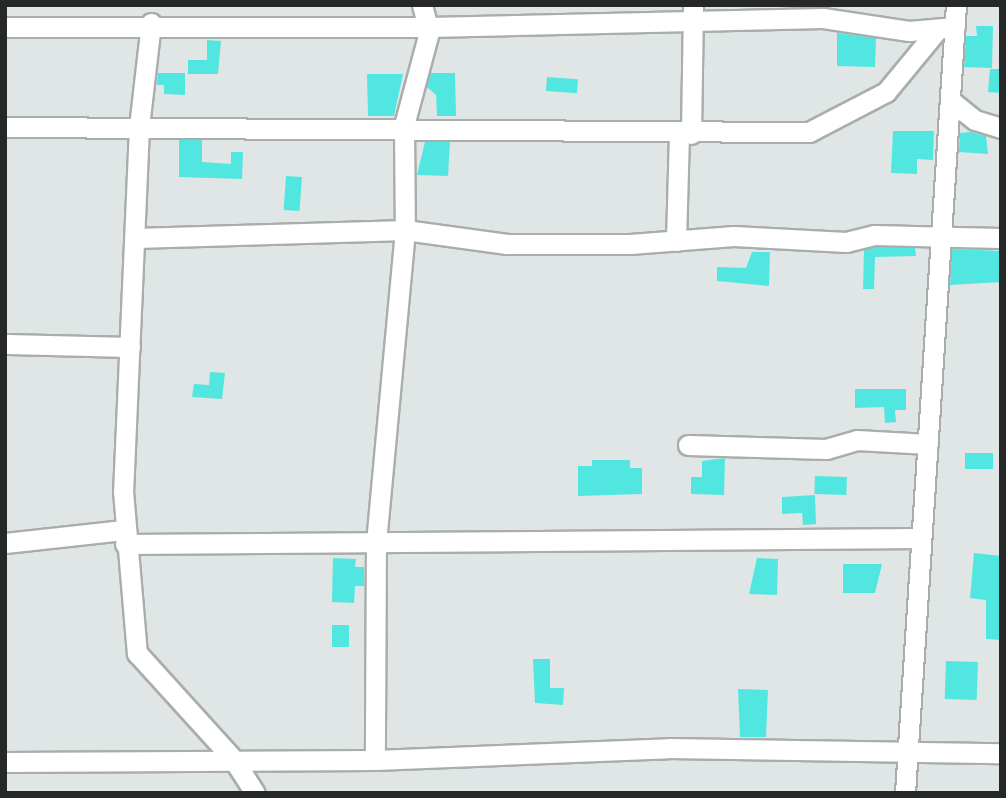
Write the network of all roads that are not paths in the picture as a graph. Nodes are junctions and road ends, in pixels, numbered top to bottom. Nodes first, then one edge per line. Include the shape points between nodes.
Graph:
1 (422, 5) edge
2 (956, 5) edge
3 (692, 14) edge
4 (151, 23) junction
5 (5, 27) edge
6 (428, 27) junction
7 (947, 28) junction
8 (950, 100) junction
9 (404, 125) junction
10 (5, 127) edge
11 (139, 127) junction
12 (1001, 128) edge
13 (685, 134) junction
14 (405, 230) junction
15 (135, 238) junction
16 (1001, 238) edge
17 (941, 239) junction
18 (676, 241) junction
19 (5, 344) edge
20 (130, 347) junction
21 (928, 444) junction
22 (688, 445) dead end
23 (124, 537) junction
24 (921, 538) junction
25 (5, 542) edge
26 (376, 542) junction
27 (907, 752) junction
28 (1001, 753) edge
29 (233, 759) junction
30 (375, 761) junction
31 (5, 762) edge
32 (255, 793) edge
33 (905, 793) edge

1 - 6 street
2 - 7 street
3 - 6 street
3 - 7 street via 823,18 888,30
3 - 13 street
4 - 5 street
4 - 6 street
4 - 11 street
6 - 9 street
7 - 8 street
7 - 13 street via 900,80 828,126 783,134
8 - 12 street via 975,120
8 - 17 street
9 - 11 street
9 - 13 street
9 - 14 street
10 - 11 street
11 - 15 street
13 - 18 street
14 - 15 street
14 - 18 street via 507,244
14 - 26 street
15 - 20 street
16 - 17 street
17 - 18 street
17 - 21 street
19 - 20 street
20 - 23 street
21 - 22 street via 857,440 826,449
21 - 24 street
23 - 25 street
23 - 26 street
23 - 29 street via 141,662
24 - 26 street
24 - 27 street
26 - 30 street
27 - 28 street
27 - 30 street via 669,748
27 - 33 street
29 - 30 street
29 - 31 street
29 - 32 street

